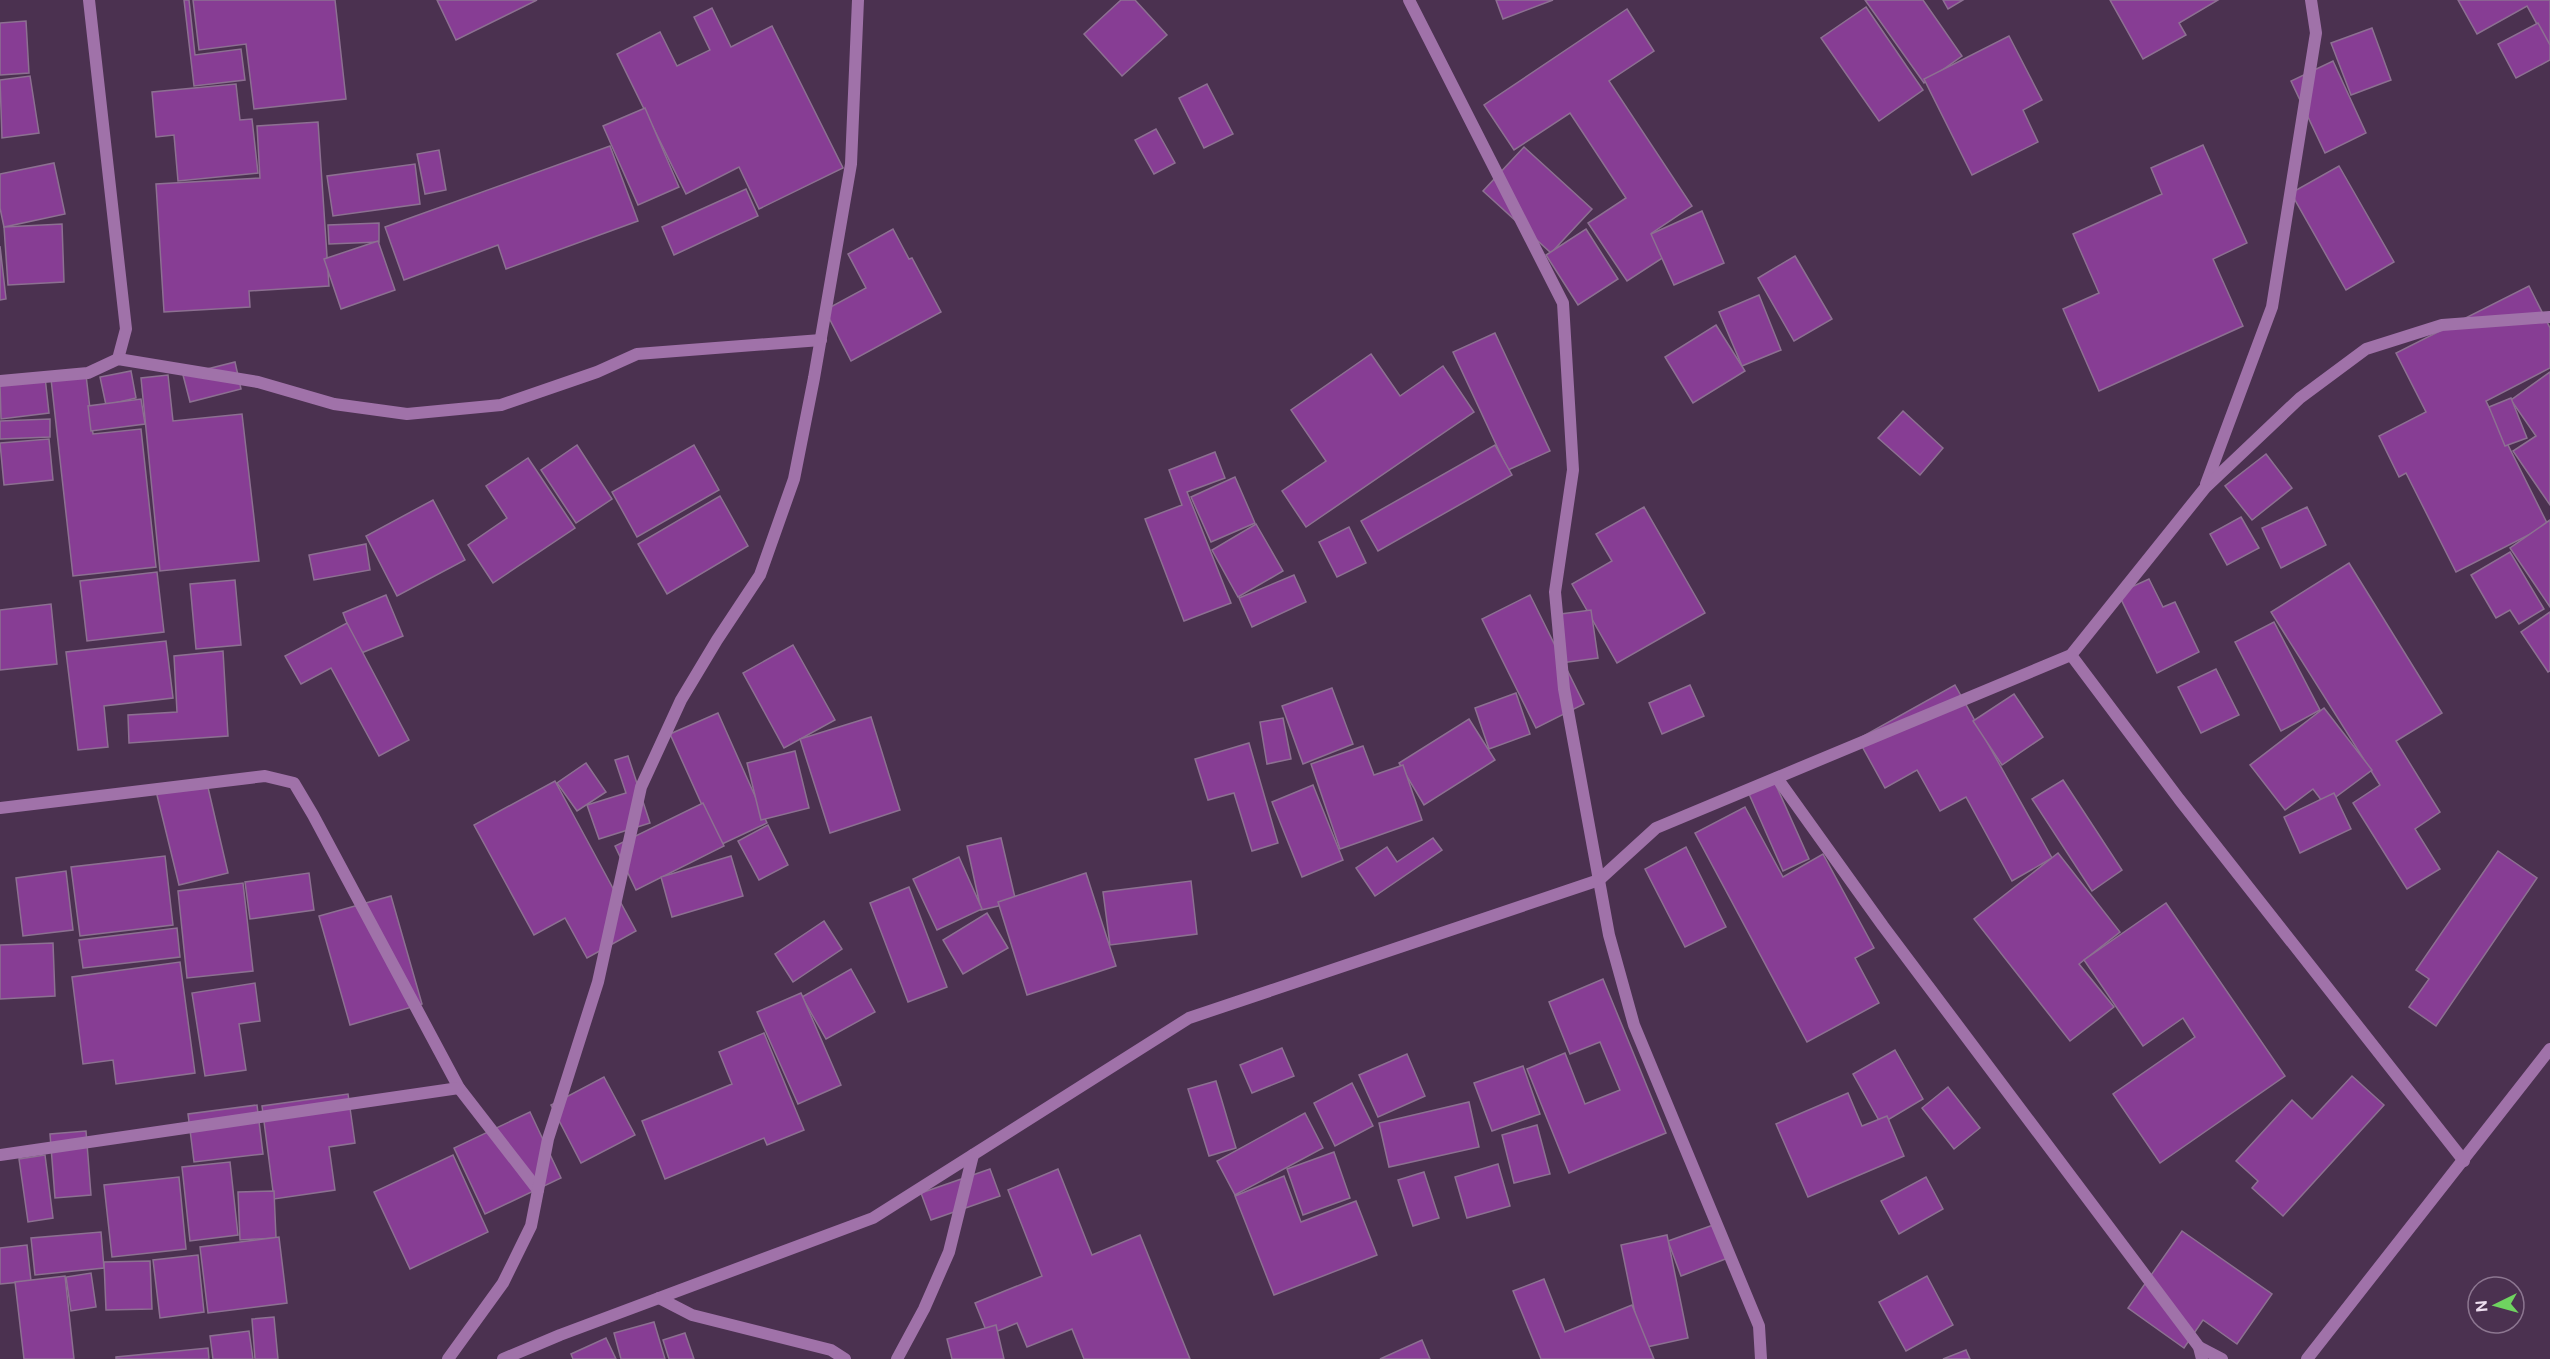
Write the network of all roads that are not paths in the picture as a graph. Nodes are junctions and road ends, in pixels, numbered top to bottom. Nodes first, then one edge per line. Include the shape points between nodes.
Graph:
1 (89, 0) edge
2 (858, 0) edge
3 (1409, 0) edge
4 (2311, 0) edge
5 (2550, 317) edge
6 (821, 340) junction
7 (118, 359) junction
8 (0, 381) edge
9 (2205, 489) junction
10 (2071, 655) junction
11 (1777, 778) junction
12 (0, 808) edge
13 (1599, 880) junction
14 (2550, 1049) edge
15 (459, 1088) junction
16 (0, 1155) edge
17 (973, 1155) junction
18 (2464, 1161) junction
19 (538, 1190) junction
20 (659, 1298) junction
21 (2200, 1353) edge
22 (448, 1359) edge
23 (503, 1359) edge
24 (845, 1359) edge
25 (897, 1359) edge
26 (1761, 1359) edge
27 (2222, 1359) edge
28 (2307, 1359) edge

1 - 7 street via 126,329
2 - 6 street via 851,164
3 - 13 street via 1563,303 1573,470 1555,592 1564,689
4 - 9 street via 2316,33 2272,307
5 - 9 street via 2442,325 2366,349 2300,398
6 - 7 street via 637,354 501,405 407,414 334,404 258,382
6 - 19 street via 794,479 760,575 681,700 641,787 598,982 548,1139
7 - 8 street via 88,373
9 - 10 street
10 - 11 street
10 - 18 street via 2179,799
11 - 13 street via 1656,828
11 - 21 street
12 - 15 street via 266,776 294,783
13 - 17 street via 1189,1018
13 - 26 street via 1609,935 1634,1025 1759,1326
14 - 18 street
15 - 16 street
15 - 19 street
17 - 20 street via 873,1218
17 - 25 street via 949,1251
18 - 28 street
19 - 22 street via 531,1226 503,1283
20 - 23 street
20 - 24 street via 692,1315 831,1350
21 - 27 street

